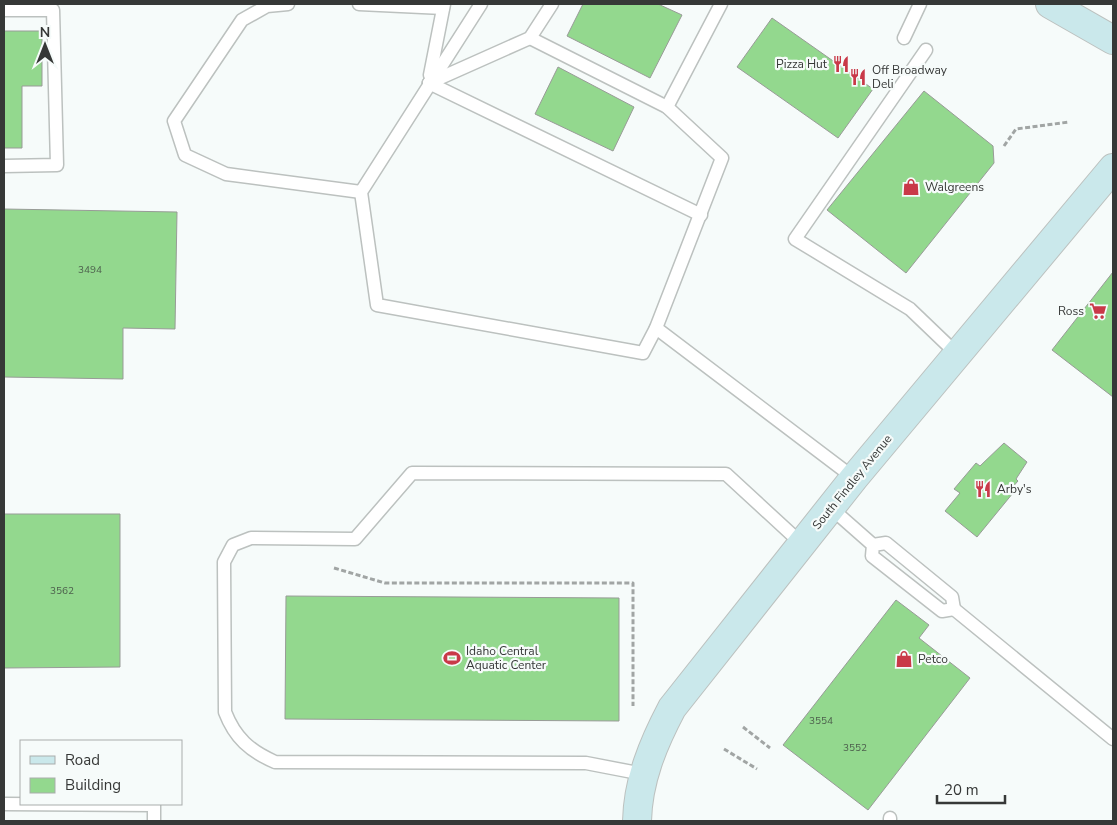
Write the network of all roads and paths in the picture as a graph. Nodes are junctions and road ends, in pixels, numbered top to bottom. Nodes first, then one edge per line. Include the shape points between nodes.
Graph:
1 (288, 4) edge
2 (359, 4) edge
3 (481, 4) edge
4 (552, 4) edge
5 (720, 4) edge
6 (920, 4) edge
7 (1050, 4) edge
8 (444, 6) edge
9 (4, 10) edge
10 (530, 38) junction
11 (904, 38) dead end
12 (1113, 40) edge
13 (926, 50) dead end
14 (429, 83) junction
15 (667, 107) junction
16 (1069, 122) dead end
17 (1004, 146) dead end
18 (4, 166) edge
19 (1113, 168) edge
20 (361, 192) junction
21 (701, 215) junction
22 (656, 328) junction
23 (958, 355) junction
24 (854, 478) junction
25 (831, 508) junction
26 (802, 544) junction
27 (873, 545) junction
28 (334, 568) dead end
29 (954, 609) junction
30 (633, 706) dead end
31 (743, 727) dead end
32 (1113, 739) edge
33 (770, 748) dead end
34 (724, 750) dead end
35 (757, 769) dead end
36 (643, 774) junction
37 (4, 804) edge
38 (20, 804) edge
39 (154, 805) edge
40 (154, 821) edge
41 (636, 821) edge

1 - 20 lane via 267,6 242,20 174,121 185,155 226,174
2 - 8 lane
3 - 14 lane
4 - 10 lane
5 - 15 lane
6 - 11 lane
7 - 12 street
8 - 14 lane
9 - 18 lane via 53,10 57,165
10 - 14 lane
10 - 15 lane
13 - 23 lane via 795,239 910,309
14 - 20 lane
14 - 21 lane
15 - 21 lane via 722,158
16 - 17 path via 1016,129
19 - 23 street, South Findley Avenue
20 - 22 lane via 377,305 643,353
21 - 22 lane
22 - 24 lane
23 - 24 street, South Findley Avenue
24 - 25 street, South Findley Avenue
25 - 26 street, South Findley Avenue
25 - 27 lane
26 - 36 street, South Findley Avenue via 672,708 657,735
26 - 36 lane via 726,474 412,473 355,539 251,538 233,545 224,562 225,712 243,743 259,755 275,762 586,763
27 - 29 lane via 886,543 952,597
27 - 29 lane via 872,556 942,611
28 - 30 path via 385,583 633,583
29 - 32 lane
31 - 33 path
34 - 35 path
36 - 41 street, South Findley Avenue
37 - 38 lane
39 - 40 lane

